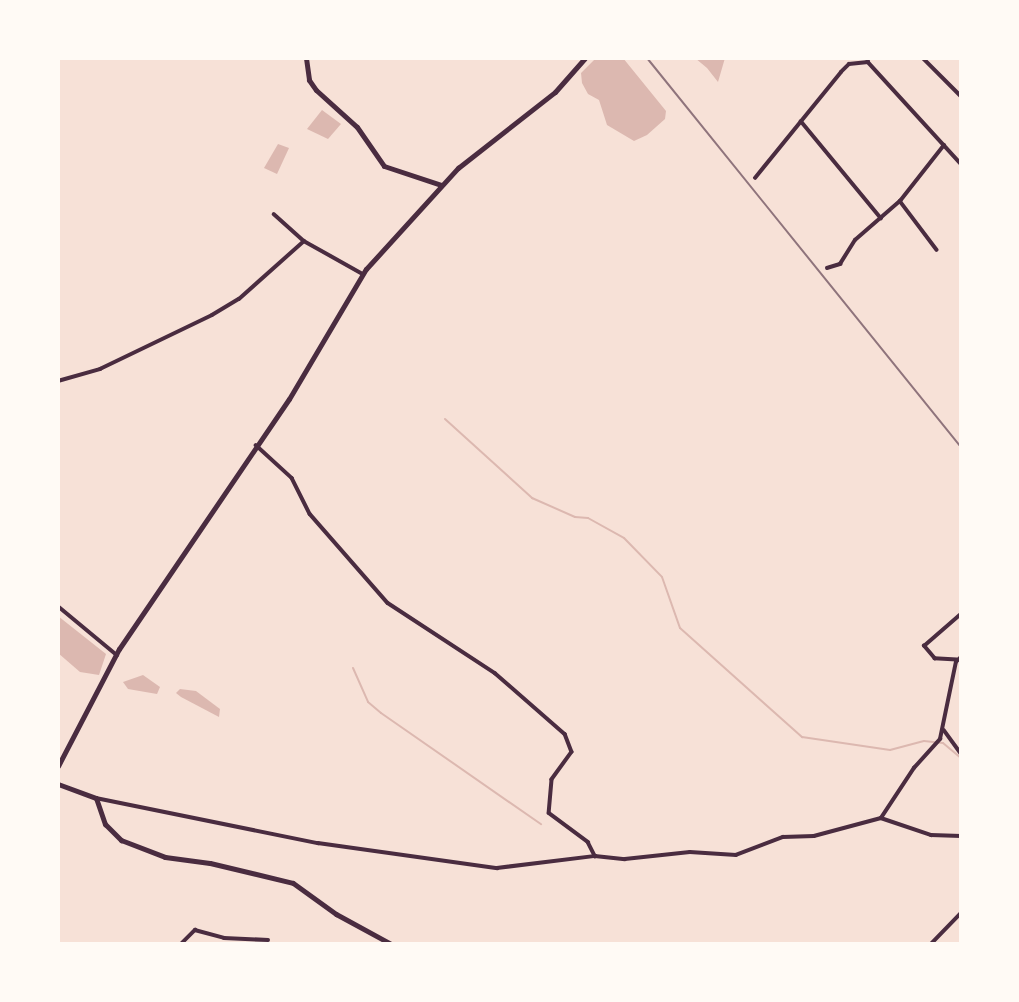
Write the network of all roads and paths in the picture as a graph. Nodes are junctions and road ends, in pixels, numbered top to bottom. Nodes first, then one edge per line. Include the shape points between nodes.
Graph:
1 (306, 58) edge
2 (585, 58) edge
3 (923, 58) edge
4 (867, 60) edge
5 (961, 96) edge
6 (801, 121) junction
7 (944, 145) junction
8 (961, 164) edge
9 (755, 178) dead end
10 (441, 186) junction
11 (900, 201) junction
12 (274, 214) dead end
13 (881, 218) junction
14 (304, 241) junction
15 (937, 250) dead end
16 (827, 268) dead end
17 (363, 274) junction
18 (58, 381) edge
19 (256, 445) junction
20 (58, 606) edge
21 (961, 614) edge
22 (117, 655) junction
23 (960, 658) edge
24 (943, 727) junction
25 (961, 753) edge
26 (58, 766) edge
27 (58, 784) edge
28 (96, 798) junction
29 (881, 818) junction
30 (961, 836) edge
31 (595, 856) junction
32 (961, 914) edge
33 (268, 940) dead end
34 (181, 944) edge
35 (391, 944) edge
36 (931, 944) edge

1 - 10 street via 309,80 316,90 357,127 384,166
2 - 10 street via 555,92
3 - 5 street
4 - 6 street via 849,64
4 - 7 street
6 - 9 street
6 - 13 street
7 - 8 street
7 - 11 street
10 - 17 street
11 - 13 street
11 - 15 street
12 - 14 street
13 - 16 street via 855,240 840,264
14 - 17 street
14 - 18 street via 239,299 212,315 100,369
17 - 19 street
19 - 22 street
19 - 31 street via 299,486 310,514 388,603 490,669 569,741 572,752 552,780 549,813 588,842
20 - 22 street
21 - 23 street via 924,646 935,659
22 - 26 street
23 - 24 street
24 - 25 street
24 - 29 street via 940,739
27 - 28 street
28 - 31 street via 317,843 498,868
28 - 35 street via 105,824 121,840 165,857 293,883 336,914
29 - 30 street via 931,835
29 - 31 street via 814,836 783,838 736,855
32 - 36 street
33 - 34 street via 224,938 195,930

